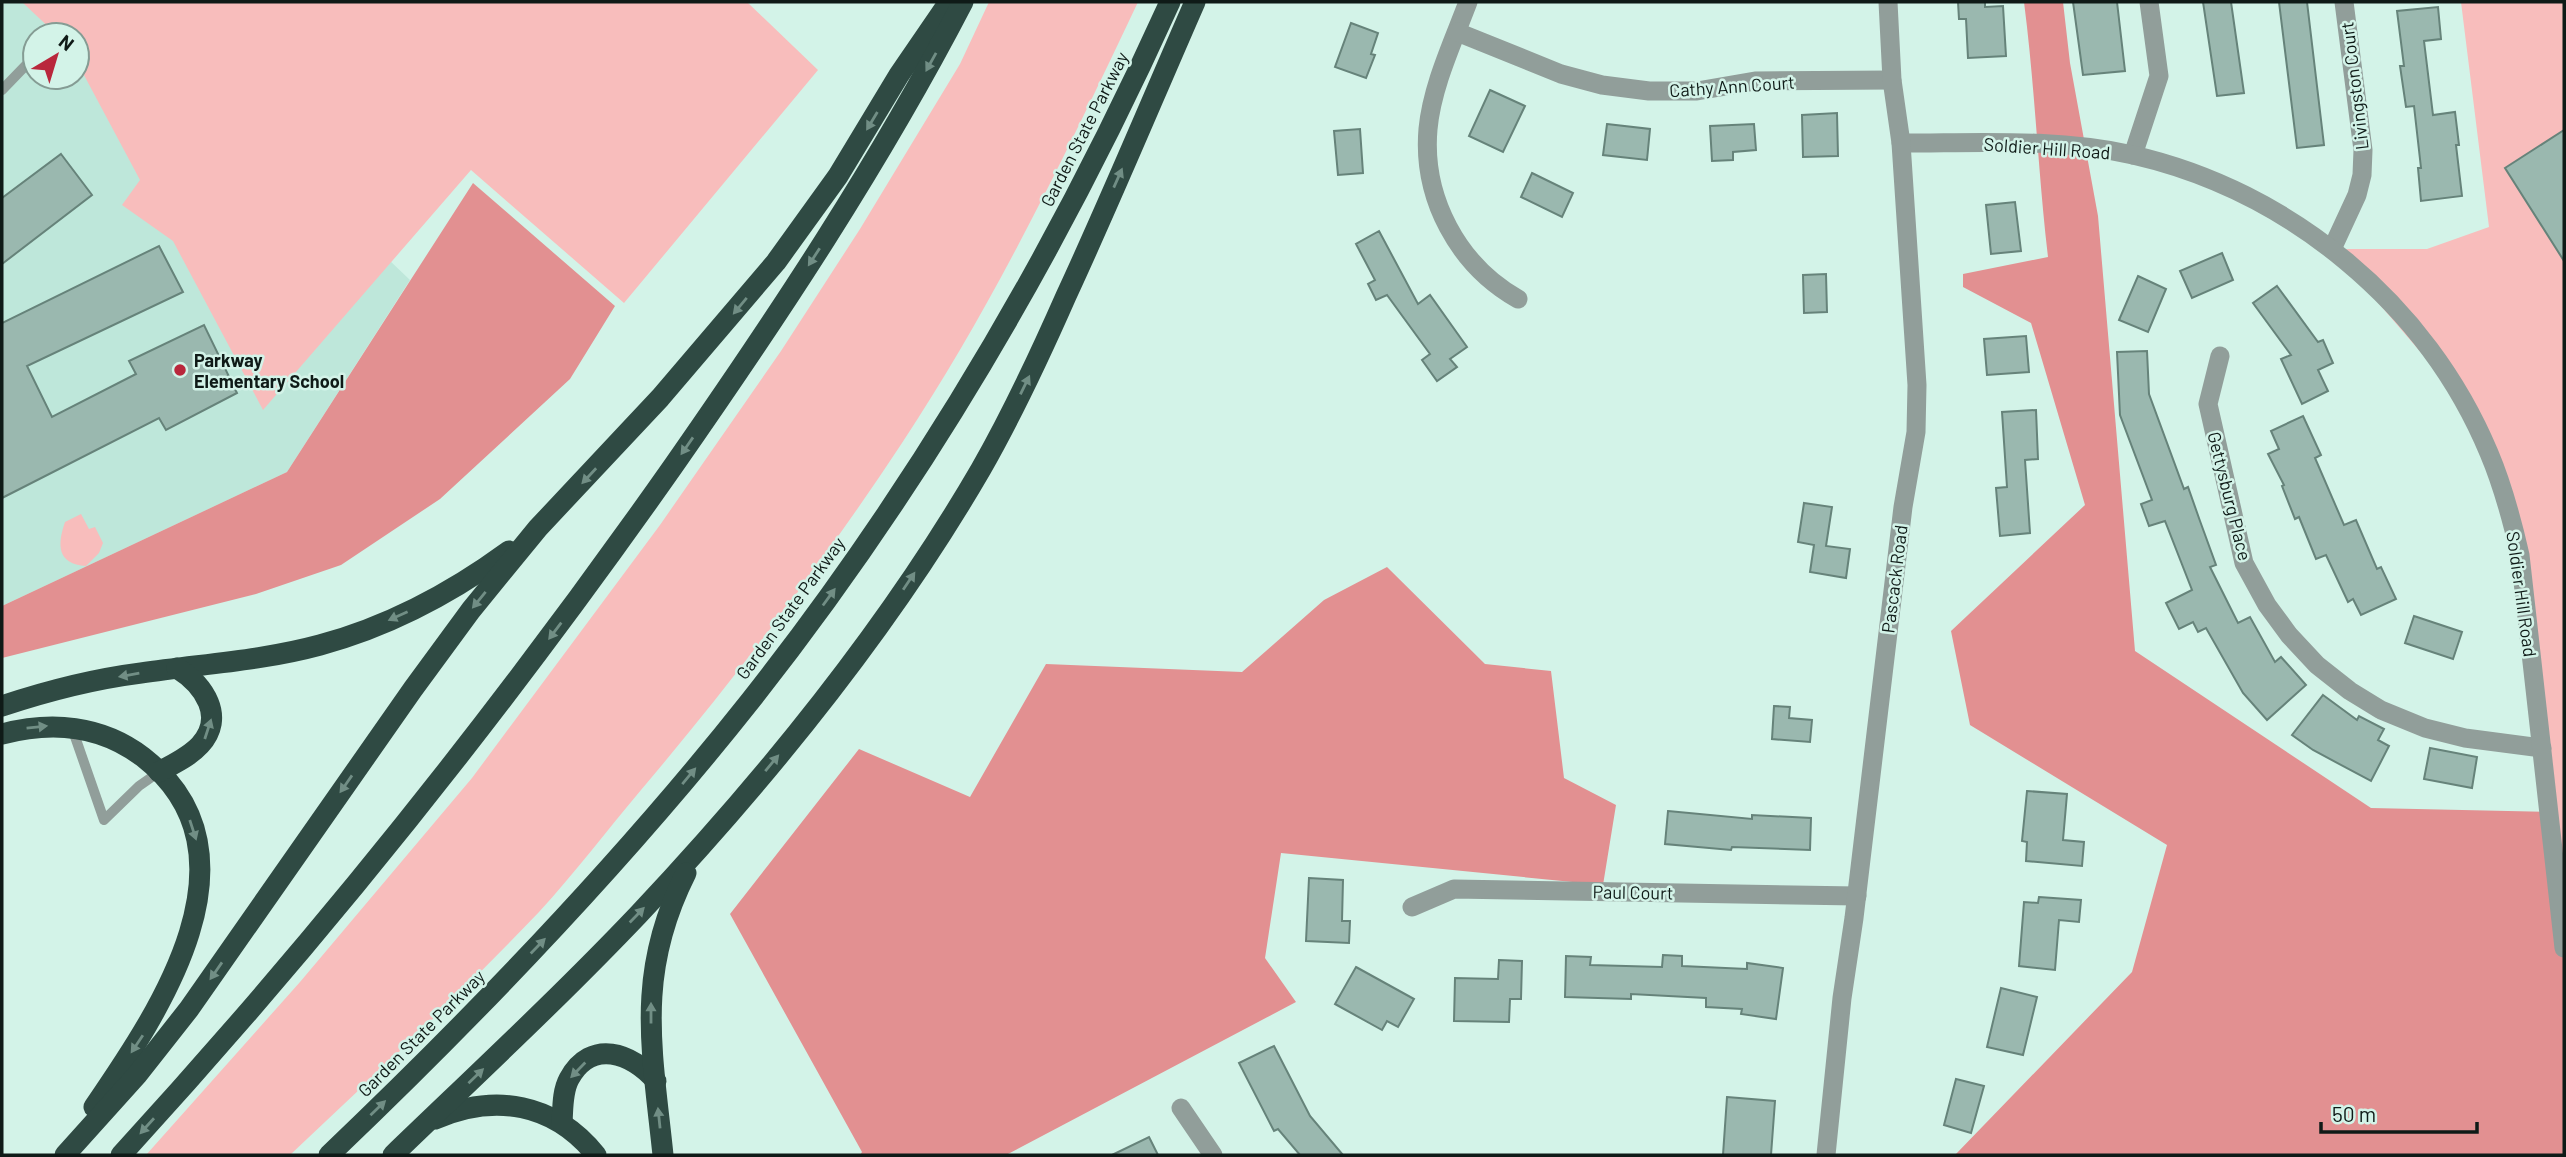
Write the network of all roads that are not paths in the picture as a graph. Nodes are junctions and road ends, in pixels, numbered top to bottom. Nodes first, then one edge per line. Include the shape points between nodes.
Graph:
1 (949, 2) edge
2 (963, 2) edge
3 (1170, 2) edge
4 (1195, 2) edge
5 (1468, 2) edge
6 (1888, 2) edge
7 (2149, 2) edge
8 (2344, 2) edge
9 (1457, 32) junction
10 (21, 70) edge
11 (1892, 80) junction
12 (2, 90) edge
13 (1900, 143) junction
14 (2133, 155) junction
15 (2332, 249) junction
16 (1517, 299) dead end
17 (2220, 356) dead end
18 (538, 528) junction
19 (177, 668) junction
20 (2, 706) edge
21 (72, 727) junction
22 (2, 734) edge
23 (2542, 748) junction
24 (159, 772) junction
25 (696, 852) junction
26 (1857, 896) junction
27 (1412, 907) dead end
28 (2564, 948) edge
29 (656, 1082) junction
30 (1181, 1108) dead end
31 (427, 1123) junction
32 (562, 1123) junction
33 (63, 1155) edge
34 (121, 1155) edge
35 (329, 1155) edge
36 (393, 1155) edge
37 (596, 1155) edge
38 (663, 1155) edge
39 (1213, 1155) edge
40 (1826, 1155) edge

1 -> 18 highway via 838,176 776,262 660,398
2 -> 34 highway via 898,121 819,250 737,375 569,611 494,713 289,965
35 -> 3 highway, Garden State Parkway via 564,919 704,759 814,617 886,515 1009,320 1115,122
25 -> 4 highway via 856,656 982,467 1030,376
5 - 9 street
6 - 11 street, Pascack Road
7 - 14 street via 2159,76
8 - 15 street, Livingston Court via 2363,149 2362,175
9 - 11 street, Cathy Ann Court via 1561,74 1649,91 1698,91 1755,81
9 - 16 street via 1428,129 1434,193 1462,250 1482,273
10 - 12 lane
11 - 13 street, Pascack Road
13 - 14 street, Soldier Hill Road via 2027,143
13 - 26 street, Pascack Road via 1917,385 1916,432
14 - 15 street, Soldier Hill Road via 2184,169 2241,193
15 - 23 street, Soldier Hill Road via 2368,280 2422,339 2466,405 2489,453 2520,555
17 - 23 street, Gettysburg Place via 2208,404 2244,563 2288,635 2317,665 2382,710 2465,738
18 -> 19 highway via 461,583 356,633 279,654
18 -> 33 highway via 441,650 172,1031
19 -> 20 highway via 100,680
24 -> 19 highway via 199,747 211,726 209,699
22 -> 21 highway via 33,727
21 - 24 highway via 111,738
21 - 24 lane via 104,820
23 - 28 street, Soldier Hill Road
24 -> 33 highway via 184,807 197,842 200,883 192,928 144,1034
29 -> 25 highway via 650,1012 657,950 674,897
31 -> 25 highway via 563,991
26 - 27 street, Paul Court via 1454,889
26 - 40 street, Pascack Road
29 -> 32 highway via 626,1057 592,1057 569,1079
38 -> 29 highway
30 - 39 street
31 - 32 highway via 469,1108 497,1105 524,1108
31 - 36 highway
32 - 37 highway

